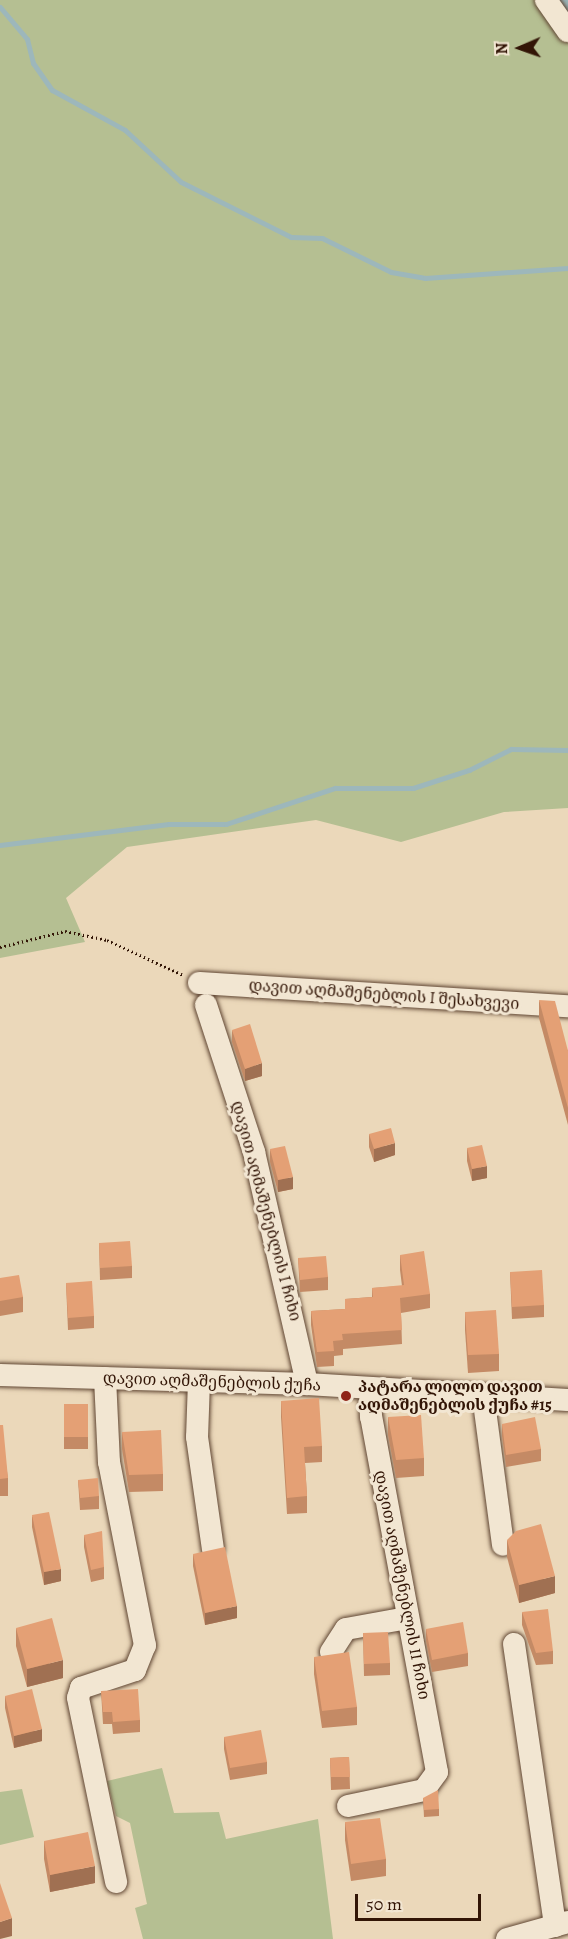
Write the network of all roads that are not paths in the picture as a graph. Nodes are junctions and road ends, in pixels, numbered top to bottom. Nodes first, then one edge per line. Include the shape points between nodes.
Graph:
1 (546, 0) edge
2 (568, 31) edge
3 (199, 983) road end
4 (206, 1005) dead end
5 (568, 1006) edge
6 (0, 1375) edge
7 (105, 1378) junction
8 (199, 1381) junction
9 (307, 1384) junction
10 (370, 1388) junction
11 (483, 1395) junction
12 (568, 1400) edge
13 (503, 1545) dead end
14 (213, 1549) edge
15 (408, 1618) junction
16 (514, 1644) dead end
17 (331, 1652) edge
18 (348, 1806) dead end
19 (117, 1882) dead end
20 (561, 1924) edge
21 (507, 1939) edge

1 - 2 street
3 - 5 street, დავით აღმაშენებლის I შესახვევი
4 - 9 street, დავით აღმაშენებლის I ჩიხი via 254,1152
6 - 7 street, დავით აღმაშენებლის ქუჩა
7 - 8 street, დავით აღმაშენებლის ქუჩა
7 - 19 street via 109,1462 145,1645 135,1670 81,1688 78,1698
8 - 9 street, დავით აღმაშენებლის ქუჩა
8 - 14 street via 197,1437
9 - 10 street, დავით აღმაშენებლის ქუჩა
10 - 11 street, დავით აღმაშენებლის ქუჩა
10 - 15 street, დავით აღმაშენებლის II ჩიხი
11 - 12 street, დავით აღმაშენებლის ქუჩა
11 - 13 street
15 - 17 street via 346,1629
15 - 18 street, დავით აღმაშენებლის II ჩიხი via 437,1772 434,1782 424,1790
16 - 20 street
20 - 21 street

